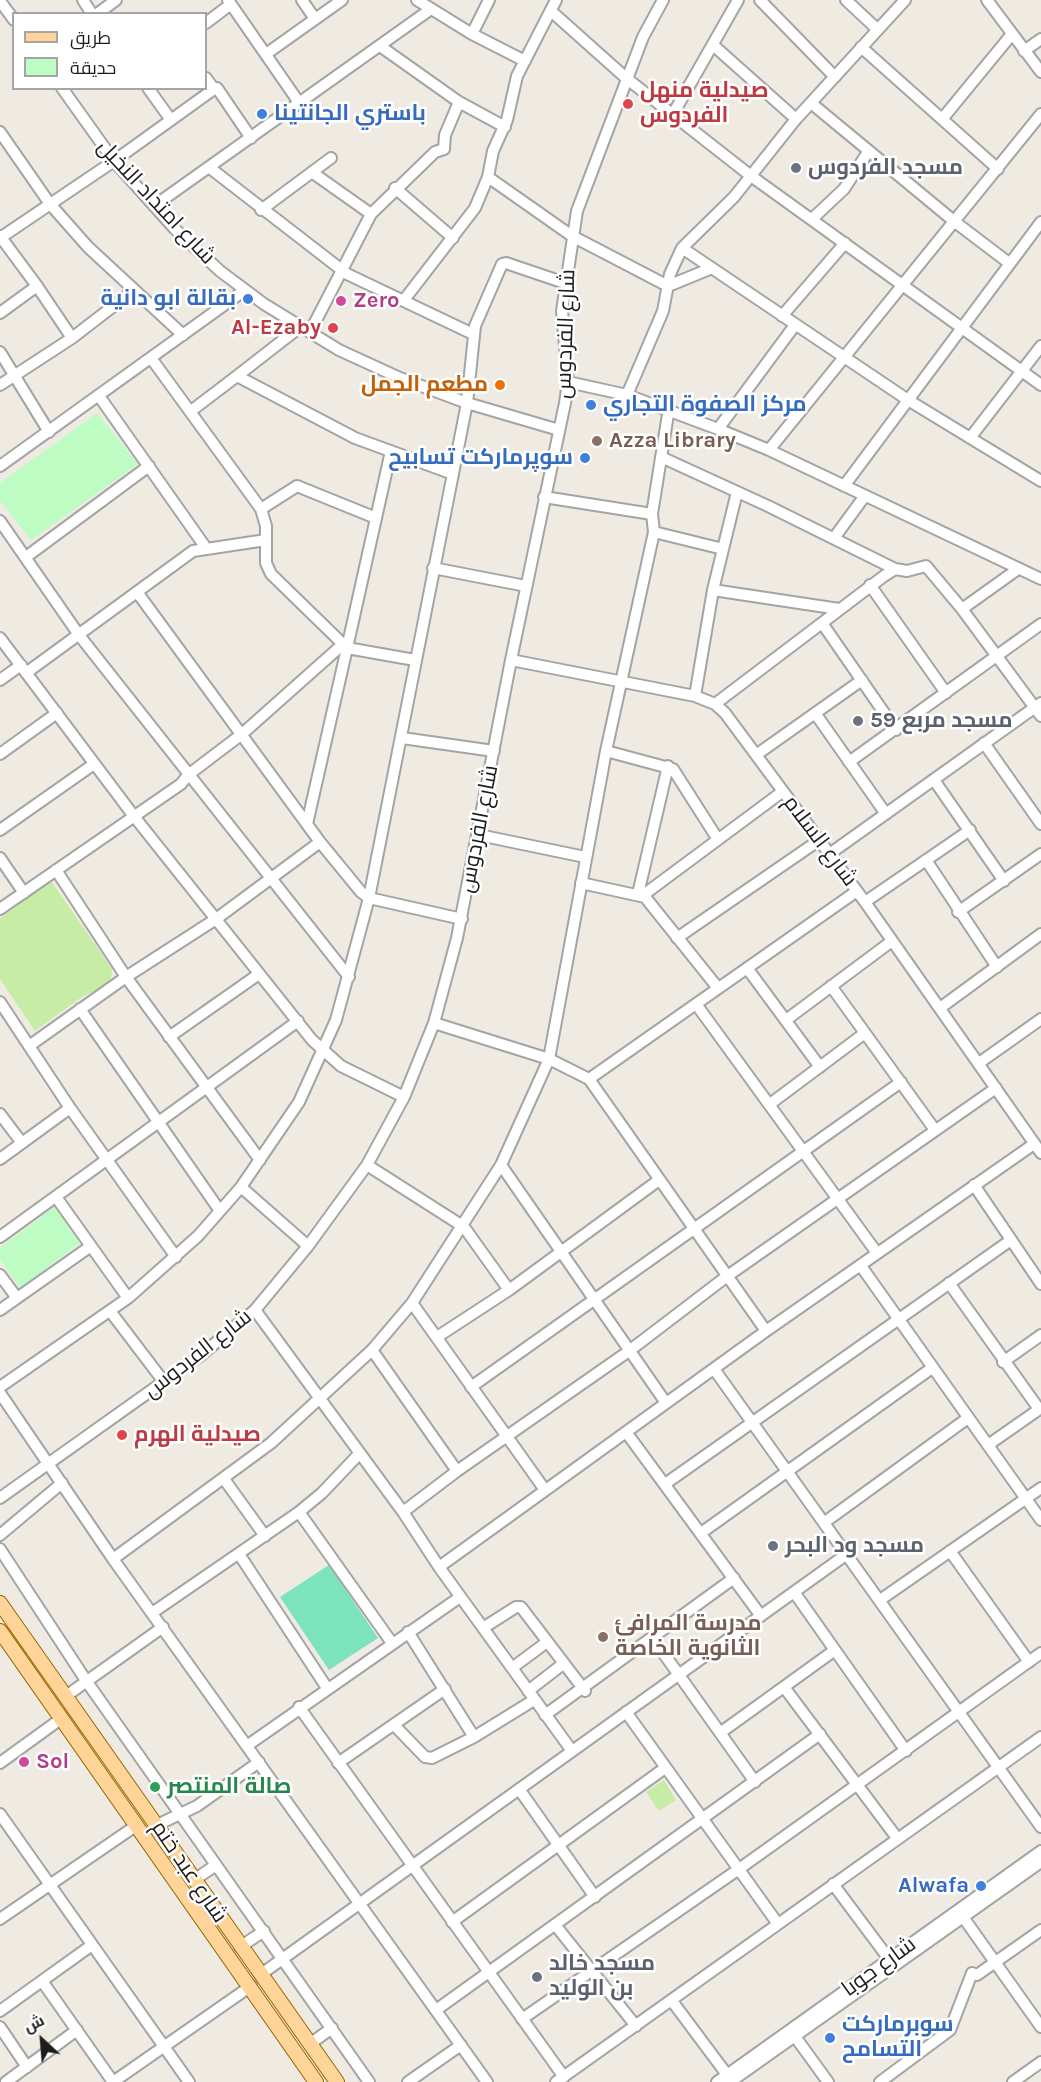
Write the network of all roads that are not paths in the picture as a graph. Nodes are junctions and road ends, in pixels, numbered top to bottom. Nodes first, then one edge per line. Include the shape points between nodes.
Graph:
1 (83, 0) edge
2 (116, 0) edge
3 (302, 0) edge
4 (342, 0) edge
5 (417, 0) edge
6 (489, 0) edge
7 (556, 0) edge
8 (663, 0) edge
9 (738, 0) edge
10 (760, 0) edge
11 (846, 0) edge
12 (905, 0) edge
13 (987, 0) edge
14 (230, 2) edge
15 (1, 3) edge
16 (431, 9) junction
17 (551, 11) junction
18 (92, 12) edge
19 (97, 12) edge
20 (12, 17) edge
21 (315, 19) junction
22 (207, 22) edge
23 (877, 29) junction
24 (472, 34) junction
25 (1012, 34) junction
26 (1041, 39) edge
27 (713, 45) junction
28 (380, 46) junction
29 (861, 47) junction
30 (1024, 51) junction
31 (266, 54) junction
32 (525, 62) junction
33 (1041, 72) edge
34 (835, 77) junction
35 (626, 78) junction
36 (207, 80) edge
37 (213, 89) junction
38 (63, 90) edge
39 (149, 90) edge
40 (459, 102) junction
41 (811, 103) junction
42 (300, 104) junction
43 (673, 114) junction
44 (1041, 114) edge
45 (943, 118) junction
46 (796, 119) junction
47 (171, 120) junction
48 (504, 126) junction
49 (0, 132) edge
50 (251, 138) junction
51 (868, 152) junction
52 (331, 158) dead end
53 (114, 161) junction
54 (210, 168) junction
55 (998, 168) junction
56 (313, 173) junction
57 (751, 176) junction
58 (488, 177) junction
59 (395, 188) junction
60 (50, 204) junction
61 (154, 206) junction
62 (261, 210) junction
63 (371, 214) junction
64 (812, 219) junction
65 (955, 222) junction
66 (1041, 222) edge
67 (572, 236) junction
68 (0, 237) edge
69 (453, 238) junction
70 (845, 243) junction
71 (682, 248) junction
72 (1009, 263) junction
73 (712, 268) junction
74 (342, 270) junction
75 (565, 283) junction
76 (37, 286) junction
77 (668, 286) junction
78 (905, 286) junction
79 (245, 290) junction
80 (133, 291) junction
81 (404, 300) junction
82 (0, 313) edge
83 (782, 315) junction
84 (795, 325) junction
85 (961, 326) junction
86 (305, 330) junction
87 (473, 334) junction
88 (183, 335) junction
89 (72, 338) junction
90 (1041, 346) edge
91 (0, 352) edge
92 (846, 357) junction
93 (151, 358) junction
94 (1022, 372) junction
95 (14, 375) junction
96 (237, 376) junction
97 (568, 382) junction
98 (0, 385) edge
99 (1041, 385) edge
100 (627, 394) junction
101 (99, 396) junction
102 (908, 400) junction
103 (467, 403) junction
104 (669, 408) junction
105 (191, 411) junction
106 (718, 429) junction
107 (559, 430) junction
108 (49, 432) junction
109 (970, 438) junction
110 (770, 450) junction
111 (391, 451) junction
112 (661, 457) junction
113 (0, 466) edge
114 (149, 466) junction
115 (453, 474) junction
116 (1041, 481) edge
117 (844, 486) junction
118 (737, 492) junction
119 (544, 497) junction
120 (864, 497) junction
121 (261, 509) junction
122 (652, 514) junction
123 (376, 518) junction
124 (0, 521) edge
125 (654, 532) junction
126 (834, 538) junction
127 (266, 540) junction
128 (206, 548) junction
129 (723, 549) junction
130 (26, 557) junction
131 (433, 568) junction
132 (895, 569) junction
133 (1018, 569) junction
134 (1041, 579) edge
135 (870, 585) junction
136 (526, 586) junction
137 (713, 590) junction
138 (137, 592) junction
139 (839, 609) junction
140 (962, 609) junction
141 (822, 623) junction
142 (1041, 624) edge
143 (79, 634) junction
144 (0, 638) edge
145 (345, 646) junction
146 (997, 658) junction
147 (415, 660) junction
148 (511, 660) junction
149 (23, 669) junction
150 (0, 680) edge
151 (862, 680) junction
152 (621, 681) junction
153 (946, 693) junction
154 (695, 696) junction
155 (715, 704) junction
156 (1039, 709) edge
157 (57, 713) junction
158 (816, 713) junction
159 (896, 730) junction
160 (242, 734) junction
161 (402, 738) junction
162 (984, 743) junction
163 (494, 751) junction
164 (606, 751) junction
165 (0, 754) edge
166 (756, 755) junction
167 (849, 762) junction
168 (94, 764) junction
169 (668, 766) junction
170 (188, 775) junction
171 (934, 780) junction
172 (782, 792) junction
173 (886, 814) junction
174 (133, 815) junction
175 (308, 824) junction
176 (1041, 824) edge
177 (0, 830) edge
178 (970, 830) junction
179 (478, 835) junction
180 (717, 838) junction
181 (818, 841) junction
182 (320, 842) junction
183 (1041, 854) edge
184 (828, 855) junction
185 (585, 857) junction
186 (0, 858) edge
187 (926, 860) junction
188 (56, 870) junction
189 (270, 879) junction
190 (1004, 881) junction
191 (581, 883) junction
192 (857, 891) junction
193 (24, 892) junction
194 (640, 895) junction
195 (369, 898) junction
196 (865, 902) junction
197 (0, 909) edge
198 (958, 912) junction
199 (216, 919) junction
200 (462, 919) junction
201 (1041, 934) edge
202 (677, 938) junction
203 (892, 941) junction
204 (997, 967) junction
205 (747, 968) junction
206 (259, 974) junction
207 (126, 977) junction
208 (349, 977) junction
209 (831, 986) junction
210 (718, 988) junction
211 (0, 1002) edge
212 (696, 1004) junction
213 (940, 1008) junction
214 (81, 1009) junction
215 (786, 1020) junction
216 (298, 1022) junction
217 (434, 1023) junction
218 (1039, 1024) edge
219 (865, 1033) junction
220 (169, 1037) junction
221 (29, 1046) junction
222 (323, 1052) junction
223 (549, 1059) junction
224 (979, 1063) junction
225 (820, 1067) junction
226 (589, 1079) junction
227 (901, 1082) junction
228 (207, 1088) junction
229 (996, 1088) junction
230 (404, 1097) junction
231 (770, 1104) junction
232 (70, 1108) junction
233 (0, 1114) edge
234 (159, 1122) junction
235 (935, 1130) junction
236 (22, 1143) junction
237 (1034, 1144) junction
238 (803, 1151) junction
239 (1041, 1153) edge
240 (0, 1159) edge
241 (106, 1160) junction
242 (260, 1160) junction
243 (367, 1165) junction
244 (501, 1165) junction
245 (659, 1179) junction
246 (974, 1185) junction
247 (241, 1187) junction
248 (56, 1197) junction
249 (839, 1199) junction
250 (220, 1211) junction
251 (464, 1227) junction
252 (693, 1228) junction
253 (0, 1237) edge
254 (1011, 1240) junction
255 (91, 1246) junction
256 (308, 1246) junction
257 (560, 1253) junction
258 (877, 1253) junction
259 (176, 1257) junction
260 (861, 1266) junction
261 (0, 1275) edge
262 (726, 1277) junction
263 (949, 1283) junction
264 (1041, 1284) edge
265 (509, 1290) junction
266 (17, 1298) junction
267 (128, 1298) junction
268 (593, 1300) junction
269 (412, 1303) junction
270 (0, 1310) edge
271 (255, 1310) junction
272 (110, 1311) junction
273 (897, 1319) junction
274 (766, 1331) junction
275 (1041, 1335) edge
276 (436, 1337) junction
277 (372, 1350) junction
278 (629, 1351) junction
279 (1003, 1362) junction
280 (932, 1368) junction
281 (714, 1370) junction
282 (164, 1382) junction
283 (0, 1387) edge
284 (471, 1387) junction
285 (0, 1393) edge
286 (321, 1400) junction
287 (666, 1402) junction
288 (1040, 1409) edge
289 (968, 1418) junction
290 (753, 1422) junction
291 (626, 1432) junction
292 (507, 1438) junction
293 (988, 1445) junction
294 (360, 1453) junction
295 (49, 1463) junction
296 (458, 1471) junction
297 (789, 1472) junction
298 (224, 1479) junction
299 (62, 1483) junction
300 (665, 1484) junction
301 (1041, 1488) edge
302 (546, 1490) junction
303 (0, 1498) edge
304 (1026, 1498) junction
305 (299, 1512) junction
306 (404, 1512) junction
307 (1041, 1520) edge
308 (825, 1522) junction
309 (701, 1533) junction
310 (0, 1535) edge
311 (265, 1536) junction
312 (0, 1549) edge
313 (951, 1551) junction
314 (239, 1554) junction
315 (847, 1554) junction
316 (113, 1559) junction
317 (439, 1567) junction
318 (734, 1578) junction
319 (794, 1592) junction
320 (460, 1597) junction
321 (880, 1600) junction
322 (0, 1603) edge
323 (152, 1613) junction
324 (761, 1616) junction
325 (163, 1627) junction
326 (483, 1628) junction
327 (0, 1631) edge
328 (408, 1632) junction
329 (651, 1637) junction
330 (547, 1642) junction
331 (392, 1643) junction
332 (835, 1650) junction
333 (1041, 1653) edge
334 (1029, 1662) junction
335 (563, 1664) junction
336 (512, 1668) junction
337 (679, 1675) junction
338 (87, 1682) junction
339 (784, 1686) junction
340 (327, 1688) junction
341 (445, 1689) junction
342 (584, 1690) junction
343 (531, 1695) junction
344 (66, 1696) junction
345 (299, 1707) junction
346 (626, 1713) junction
347 (960, 1714) junction
348 (545, 1715) junction
349 (62, 1718) junction
350 (394, 1725) junction
351 (720, 1733) junction
352 (820, 1734) junction
353 (474, 1737) junction
354 (1041, 1737) edge
355 (248, 1745) junction
356 (572, 1751) junction
357 (906, 1751) junction
358 (259, 1761) junction
359 (0, 1763) edge
360 (338, 1763) junction
361 (999, 1767) junction
362 (665, 1768) junction
363 (755, 1782) junction
364 (858, 1784) junction
365 (519, 1789) junction
366 (0, 1814) edge
367 (180, 1816) junction
368 (703, 1820) junction
369 (137, 1825) junction
370 (157, 1825) junction
371 (1041, 1827) edge
372 (4, 1830) edge
373 (897, 1838) junction
374 (559, 1845) junction
375 (1041, 1851) edge
376 (1041, 1862) edge
377 (216, 1865) junction
378 (411, 1865) junction
379 (739, 1869) junction
380 (194, 1880) junction
381 (49, 1884) junction
382 (833, 1884) junction
383 (595, 1897) junction
384 (980, 1899) junction
385 (358, 1904) junction
386 (963, 1917) junction
387 (0, 1919) edge
388 (452, 1922) junction
389 (778, 1924) junction
390 (556, 1926) junction
391 (1041, 1930) edge
392 (264, 1931) junction
393 (92, 1945) junction
394 (240, 1947) junction
395 (284, 1958) junction
396 (994, 1961) junction
397 (892, 1963) junction
398 (489, 1972) junction
399 (593, 1972) junction
400 (260, 1975) junction
401 (42, 1981) junction
402 (251, 1986) junction
403 (672, 2001) junction
404 (436, 2010) junction
405 (0, 2011) edge
406 (522, 2019) junction
407 (636, 2026) junction
408 (0, 2027) edge
409 (1041, 2027) edge
410 (332, 2028) junction
411 (77, 2031) junction
412 (793, 2033) junction
413 (309, 2044) junction
414 (461, 2045) junction
415 (164, 2047) junction
416 (1041, 2062) edge
417 (27, 2067) junction
418 (328, 2070) junction
419 (560, 2079) edge
420 (730, 2079) edge
421 (315, 2080) edge
422 (6, 2082) edge
423 (113, 2082) edge
424 (189, 2082) edge
425 (337, 2082) edge
426 (369, 2082) edge
427 (408, 2082) edge
428 (487, 2082) edge
429 (717, 2082) edge
430 (828, 2082) edge
431 (880, 2082) edge
432 (1013, 2082) edge

1 - 18 street
2 - 19 street
3 - 21 street
4 - 21 street
5 - 16 street
6 - 24 street
7 - 17 street
8 - 35 street, شارع الفردوس
9 - 27 street
10 - 34 street
11 - 23 street
12 - 23 street
13 - 25 street
14 - 22 street
14 - 31 street
15 - 20 street
16 - 24 street
16 - 28 street
17 - 32 street
17 - 35 street
21 - 31 street
23 - 29 street
24 - 32 street
25 - 30 street
25 - 45 street
26 - 30 street
27 - 43 street
27 - 46 street
28 - 40 street
28 - 42 street
29 - 34 street
29 - 45 street
30 - 33 street
31 - 42 street
32 - 48 street via 517,76
34 - 41 street
35 - 43 street
35 - 67 street, شارع الفردوس via 582,190
36 - 37 street
37 - 47 street
37 - 50 street via 217,88
38 - 53 street, شارع امتداد النخيل
39 - 47 street
40 - 48 street
40 - 59 street via 445,135 444,149 435,152
41 - 46 street
41 - 51 street
42 - 50 street
43 - 57 street
44 - 55 street
45 - 55 street
46 - 57 street
47 - 53 street
48 - 58 street via 493,151
49 - 60 street
50 - 54 street
51 - 64 street via 843,189
51 - 65 street
52 - 56 street
53 - 60 street
53 - 61 street, شارع امتداد النخيل
54 - 61 street
54 - 62 street
55 - 65 street
56 - 62 street
56 - 63 street
57 - 64 street
57 - 71 street
58 - 67 street
58 - 69 street via 475,208
59 - 63 street
59 - 69 street
60 - 68 street
60 - 80 street
61 - 79 street, شارع امتداد النخيل
62 - 74 street
63 - 74 street
64 - 70 street
65 - 72 street
65 - 78 street
66 - 72 street
67 - 75 street, شارع الفردوس
67 - 77 street
68 - 76 street
69 - 81 street
70 - 78 street
70 - 83 street
71 - 73 street
71 - 77 street
72 - 85 street
73 - 77 street
73 - 83 street
74 - 81 street
74 - 86 street
75 - 87 street via 502,264
75 - 97 street, شارع الفردوس via 562,311
76 - 82 street
76 - 89 street
77 - 100 street via 663,311
78 - 85 street
78 - 92 street
79 - 86 street, شارع امتداد النخيل
79 - 88 street
80 - 88 street
80 - 89 street
81 - 87 street
83 - 84 street
84 - 92 street
84 - 106 street
85 - 94 street
85 - 102 street
86 - 96 street
86 - 103 street, شارع امتداد النخيل via 373,366
87 - 103 street
88 - 93 street
89 - 95 street
90 - 94 street
91 - 95 street
92 - 102 street
92 - 110 street
93 - 101 street
93 - 105 street
94 - 99 street
94 - 109 street
95 - 98 street
95 - 108 street
96 - 105 street
96 - 111 street via 315,419
97 - 100 street
97 - 107 street, شارع الفردوس
100 - 104 street
101 - 108 street
101 - 114 street
102 - 109 street
102 - 117 street
103 - 107 street, شارع امتداد النخيل
103 - 115 street
104 - 106 street
104 - 112 street
105 - 121 street
106 - 110 street
107 - 119 street, شارع الفردوس
108 - 113 street
109 - 116 street
110 - 117 street
111 - 115 street
111 - 123 street
112 - 118 street
112 - 122 street
114 - 128 street
114 - 130 street
115 - 131 street
117 - 120 street
118 - 126 street
118 - 129 street
119 - 122 street
119 - 136 street, شارع الفردوس
120 - 126 street
120 - 133 street
121 - 123 street via 297,486
121 - 127 street
122 - 125 street
123 - 145 street
124 - 130 street
125 - 129 street
125 - 152 street
126 - 132 street
127 - 128 street
127 - 145 street via 266,563 272,574
128 - 138 street via 193,551
129 - 137 street
130 - 143 street
131 - 136 street
131 - 147 street
132 - 135 street
132 - 140 street via 928,567
133 - 134 street
133 - 140 street
135 - 139 street
135 - 153 street
136 - 148 street, شارع الفردوس
137 - 139 street
137 - 154 street
138 - 143 street
138 - 160 street
139 - 141 street
140 - 146 street
141 - 151 street
141 - 155 street
142 - 146 street
143 - 149 street
143 - 170 street
144 - 149 street
145 - 147 street
145 - 160 street
145 - 175 street
146 - 153 street
146 - 156 street
147 - 161 street
148 - 152 street, شارع السلام
148 - 163 street, شارع الفردوس
149 - 150 street
149 - 157 street
151 - 158 street
151 - 159 street
152 - 154 street, شارع السلام
152 - 164 street
153 - 159 street
154 - 155 street, شارع السلام
155 - 166 street, شارع السلام
156 - 162 street
157 - 165 street
157 - 168 street
158 - 166 street
158 - 167 street
159 - 167 street
160 - 170 street
160 - 175 street
161 - 163 street
161 - 195 street
162 - 171 street
162 - 176 street
163 - 179 street, شارع الفردوس
164 - 169 street
164 - 185 street
166 - 172 street, شارع السلام
167 - 173 street
168 - 174 street
168 - 177 street
169 - 180 street
169 - 194 street
170 - 174 street via 164,797
170 - 189 street
171 - 173 street
171 - 178 street
172 - 180 street
172 - 181 street, شارع السلام
173 - 184 street
174 - 188 street
174 - 199 street
175 - 182 street
178 - 187 street
178 - 190 street
179 - 185 street
179 - 200 street, شارع الفردوس
180 - 194 street
181 - 184 street, شارع السلام
181 - 202 street
182 - 189 street
182 - 195 street
183 - 190 street
184 - 192 street, شارع السلام
185 - 191 street
186 - 193 street
187 - 196 street
187 - 198 street
188 - 193 street
188 - 207 street
189 - 199 street
189 - 208 street
190 - 198 street
191 - 194 street
191 - 223 street
192 - 196 street, شارع السلام
192 - 205 street
193 - 197 street
194 - 202 street
195 - 200 street
195 - 208 street
196 - 203 street, شارع السلام
198 - 204 street
199 - 206 street
199 - 207 street
200 - 217 street, شارع الفردوس
201 - 204 street
202 - 210 street
203 - 209 street
203 - 213 street, شارع السلام
204 - 213 street
205 - 210 street
205 - 215 street
206 - 216 street
206 - 220 street
207 - 214 street
207 - 220 street
208 - 222 street
209 - 215 street
209 - 219 street
210 - 212 street
211 - 221 street
212 - 226 street
212 - 231 street
213 - 224 street, شارع السلام
214 - 221 street
214 - 234 street
215 - 225 street
216 - 222 street
216 - 228 street
217 - 223 street
217 - 230 street, شارع الفردوس
218 - 224 street
219 - 225 street
219 - 227 street
220 - 228 street
221 - 232 street
222 - 230 street via 341,1066
222 - 242 street via 299,1102
223 - 226 street
223 - 244 street
224 - 229 street, شارع السلام
225 - 231 street
226 - 245 street
227 - 235 street
227 - 238 street
228 - 234 street
228 - 242 street
229 - 235 street
229 - 237 street, شارع السلام
230 - 243 street, شارع الفردوس
231 - 238 street
232 - 236 street
232 - 241 street
233 - 236 street
234 - 241 street
234 - 250 street
235 - 249 street
236 - 240 street
237 - 239 street, شارع السلام
237 - 246 street
238 - 249 street
238 - 252 street
241 - 248 street
241 - 259 street
242 - 247 street
243 - 251 street
243 - 256 street, شارع الفردوس
244 - 251 street
244 - 257 street
245 - 252 street
245 - 257 street
246 - 254 street
246 - 258 street
247 - 250 street
247 - 256 street
248 - 253 street
248 - 255 street
249 - 258 street
249 - 262 street
250 - 259 street
251 - 265 street
251 - 269 street
252 - 262 street
252 - 268 street
254 - 263 street
254 - 264 street
255 - 266 street
255 - 267 street
256 - 271 street, شارع الفردوس
257 - 265 street
257 - 268 street
258 - 260 street
259 - 267 street
260 - 273 street
260 - 274 street
261 - 266 street
262 - 274 street
262 - 278 street
263 - 273 street
263 - 279 street
265 - 276 street
266 - 270 street
267 - 272 street
268 - 278 street
268 - 284 street
269 - 276 street
269 - 277 street
271 - 282 street, شارع الفردوس
271 - 286 street
272 - 282 street
272 - 283 street
273 - 280 street
273 - 290 street
274 - 281 street
275 - 279 street
276 - 284 street
277 - 286 street
277 - 296 street
278 - 287 street
278 - 292 street
279 - 288 street
280 - 289 street
280 - 297 street
281 - 287 street
281 - 290 street
282 - 295 street, شارع الفردوس
284 - 292 street
285 - 295 street
286 - 294 street
286 - 298 street
287 - 291 street
288 - 293 street
289 - 293 street
289 - 308 street
290 - 297 street
290 - 300 street
291 - 300 street
291 - 302 street
292 - 296 street
292 - 302 street
293 - 304 street
294 - 305 street
294 - 306 street
295 - 299 street
295 - 303 street, شارع الفردوس
296 - 306 street
297 - 308 street
297 - 309 street
298 - 311 street
298 - 316 street
299 - 310 street
299 - 316 street
300 - 309 street
301 - 304 street
302 - 317 street
304 - 307 street
304 - 313 street
305 - 311 street
305 - 331 street
306 - 317 street
308 - 315 street
309 - 318 street
311 - 314 street
312 - 338 street
313 - 321 street
313 - 334 street
314 - 323 street
314 - 340 street
315 - 319 street
315 - 321 street
316 - 323 street
317 - 320 street
318 - 324 street
318 - 329 street
319 - 324 street
319 - 332 street
320 - 326 street
320 - 328 street
321 - 347 street
322 - 344 main road, شارع عبد ختم
323 - 325 street
324 - 337 street
325 - 338 street
325 - 355 street
326 - 330 street via 519,1607
326 - 336 street
327 - 349 main road, شارع عبد ختم
328 - 331 street
328 - 341 street
329 - 337 street
329 - 342 street
330 - 335 street
330 - 336 street
331 - 340 street
332 - 339 street
332 - 357 street
333 - 334 street
334 - 347 street
335 - 342 street
335 - 343 street
336 - 343 street
337 - 346 street
337 - 351 street
338 - 344 street
338 - 367 street
339 - 351 street
339 - 352 street
340 - 345 street
341 - 350 street
341 - 353 street
342 - 348 street
343 - 348 street
343 - 353 street
344 - 370 main road, شارع عبد ختم
345 - 355 street
345 - 360 street
346 - 356 street
346 - 362 street
347 - 357 street
347 - 361 street
348 - 356 street
349 - 359 street
349 - 369 main road, شارع عبد ختم
350 - 353 street via 428,1759
350 - 360 street
351 - 363 street
352 - 363 street
352 - 364 street
354 - 361 street
355 - 358 street
356 - 365 street
357 - 364 street
358 - 367 street
358 - 385 street
360 - 378 street
361 - 371 street
361 - 373 street
362 - 368 street
362 - 374 street
363 - 368 street
364 - 373 street
364 - 379 street
365 - 374 street
365 - 378 street
366 - 372 street
367 - 370 street
367 - 377 street
368 - 379 street
368 - 383 street
369 - 381 street
369 - 402 main road, شارع عبد ختم
370 - 380 main road, شارع عبد ختم
372 - 381 street
373 - 382 street
374 - 383 street
374 - 388 street
375 - 384 street, شارع جوبا
376 - 384 street, شارع جوبا
377 - 380 street
377 - 392 street
378 - 385 street
378 - 388 street
379 - 389 street
379 - 399 street
380 - 394 main road, شارع عبد ختم
381 - 387 street
381 - 393 street
382 - 389 street
382 - 397 street
383 - 390 street
384 - 386 street, شارع جوبا
384 - 397 street, شارع جوبا
385 - 395 street
385 - 404 street
386 - 396 street
386 - 397 street, شارع جوبا
388 - 398 street
389 - 403 street
390 - 398 street
390 - 399 street
391 - 396 street
392 - 394 street
392 - 395 street
393 - 401 street
393 - 415 street
394 - 400 main road, شارع عبد ختم
395 - 400 street
395 - 410 street
396 - 409 street
396 - 431 street via 977,1975 972,1973 950,2030
397 - 412 street, شارع جوبا
398 - 404 street
398 - 406 street
399 - 406 street
399 - 407 street
400 - 413 main road, شارع عبد ختم
401 - 405 street
401 - 411 street
402 - 415 street
402 - 421 main road, شارع عبد ختم
403 - 407 street
403 - 420 street
404 - 414 street
406 - 419 street
407 - 419 street
408 - 417 street
410 - 413 street
410 - 426 street
411 - 417 street
411 - 423 street
412 - 420 street, شارع جوبا
412 - 430 street
413 - 418 main road, شارع عبد ختم
414 - 427 street
414 - 428 street
415 - 423 street
415 - 424 street
416 - 432 street
417 - 422 street
418 - 421 main road
418 - 425 main road, شارع عبد ختم
420 - 429 street, شارع جوبا

